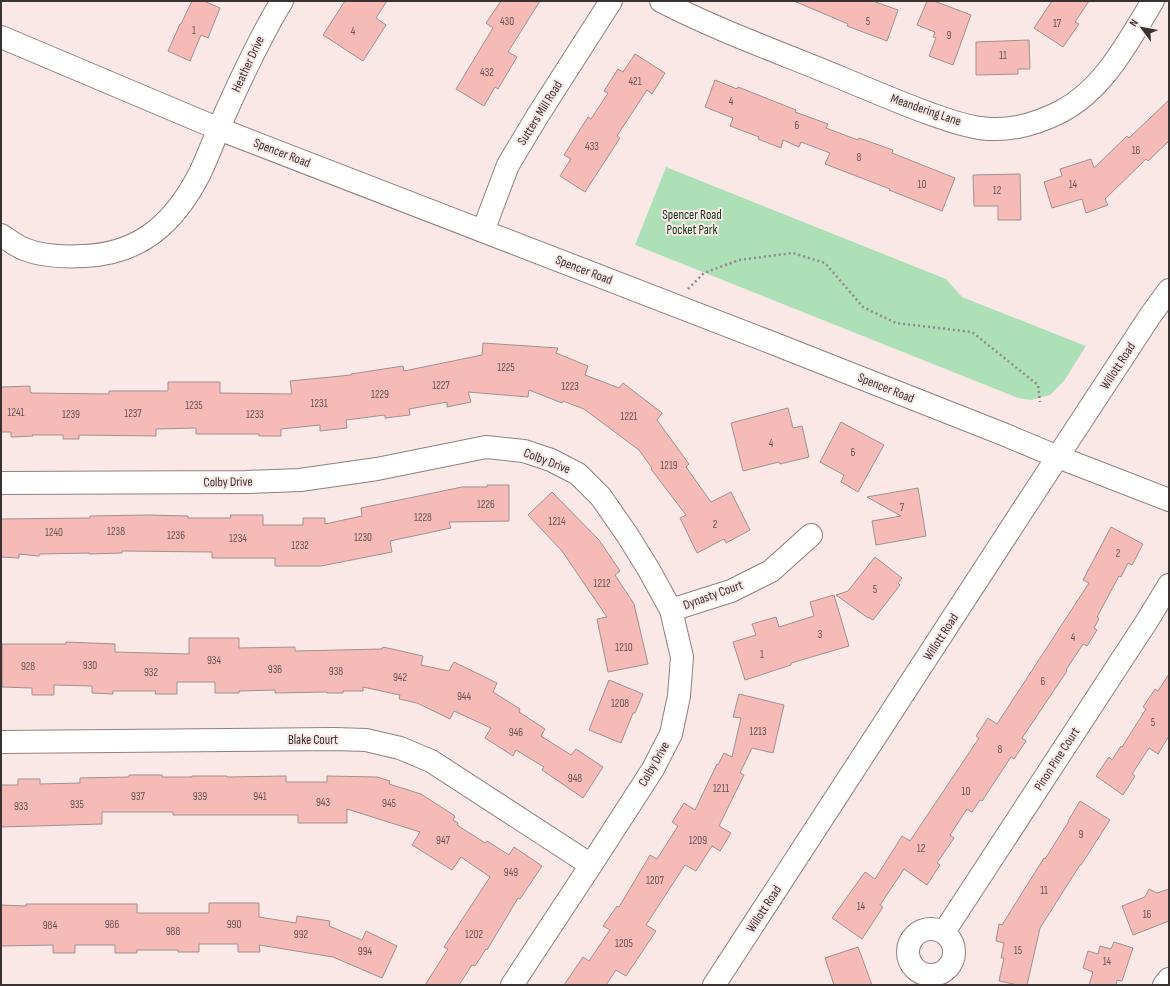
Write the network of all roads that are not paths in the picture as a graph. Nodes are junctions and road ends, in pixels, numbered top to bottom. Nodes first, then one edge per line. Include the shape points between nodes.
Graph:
1 (282, 1) edge
2 (611, 1) edge
3 (661, 1) edge
4 (1153, 1) edge
5 (1, 37) edge
6 (219, 129) junction
7 (483, 232) junction
8 (1, 235) edge
9 (1169, 290) edge
10 (1058, 457) junction
11 (1, 483) edge
12 (1169, 500) edge
13 (811, 535) dead end
14 (1169, 585) edge
15 (671, 610) junction
16 (1, 742) edge
17 (591, 865) junction
18 (944, 932) dead end
19 (1169, 979) edge
20 (512, 985) edge
21 (714, 985) edge
22 (1164, 985) edge

1 - 6 street, Heather Drive via 245,68
2 - 7 street, Sutters Mill Road via 508,165
3 - 4 street, Meandering Lane via 738,37 906,105 950,121 980,128 1009,128 1034,123 1062,111 1085,96 1107,73
5 - 6 street, Spencer Road
6 - 7 street, Spencer Road
6 - 8 street, Heather Drive via 200,173 174,214 139,242 96,256 70,257 47,255 25,249
7 - 10 street, Spencer Road
9 - 10 street, Willott Road
10 - 12 street, Spencer Road
10 - 21 street, Willott Road
11 - 15 street, Colby Drive via 300,480 377,469 486,447 524,451 578,474 601,498 628,536
13 - 15 street, Dynasty Court via 772,571 731,591
14 - 18 street, Pinon Pine Court
15 - 17 street, Colby Drive via 682,657 680,696 671,734 653,769
16 - 17 street, Blake Court via 366,740 400,748 431,761
17 - 20 street, Colby Drive
19 - 22 street

